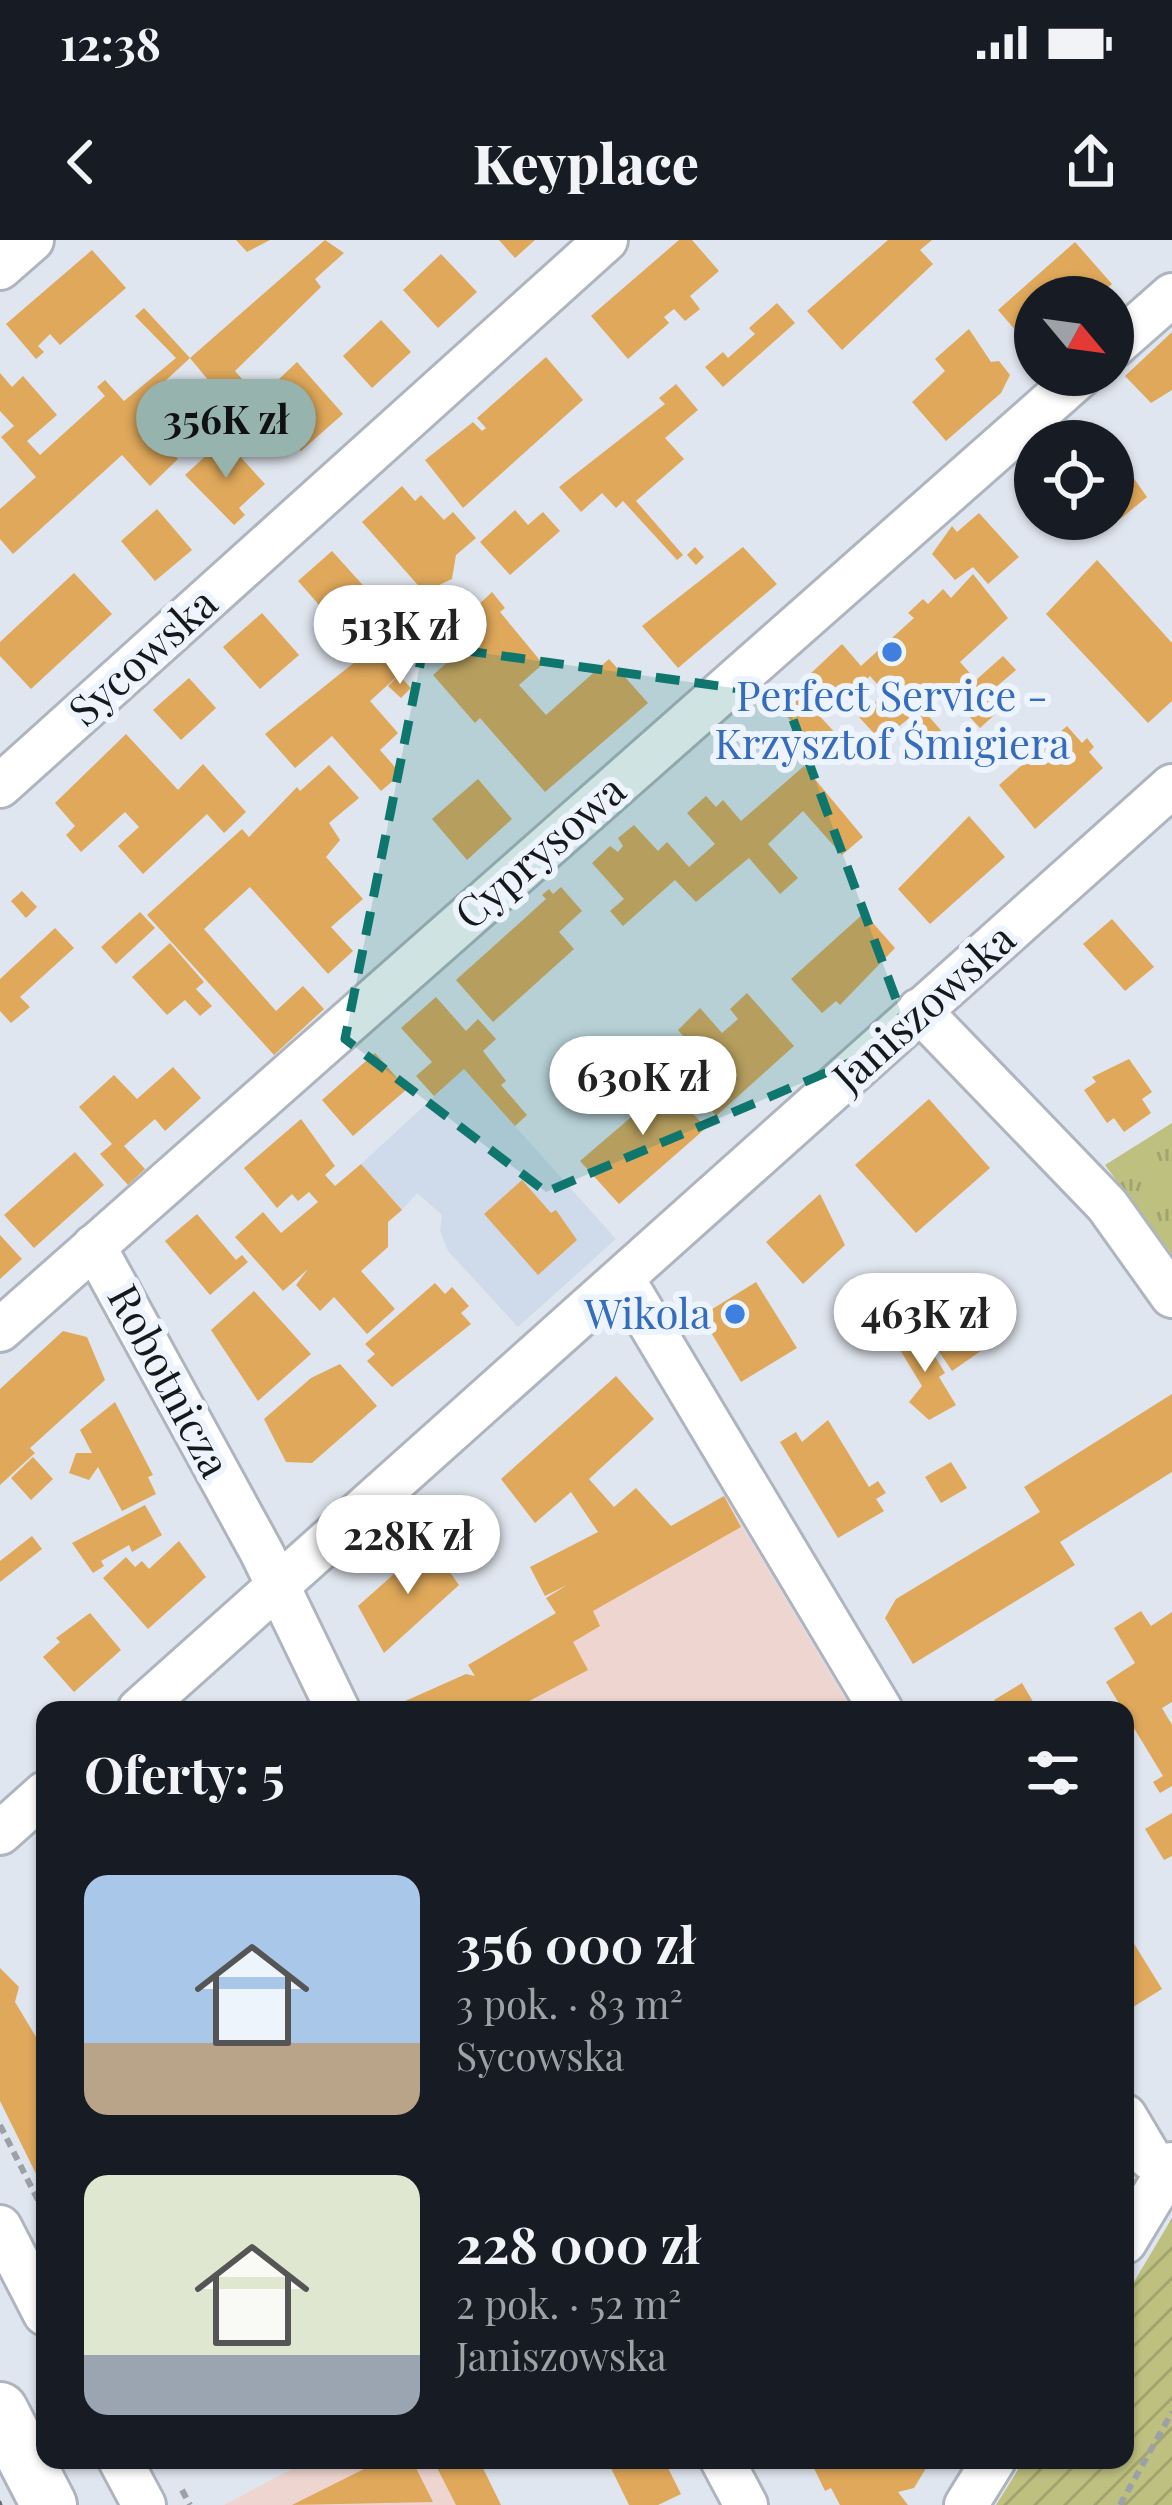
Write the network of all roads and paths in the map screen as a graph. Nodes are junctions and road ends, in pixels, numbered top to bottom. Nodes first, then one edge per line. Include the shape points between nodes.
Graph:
1 (32, 240) edge
2 (606, 240) edge
3 (0, 268) edge
4 (1172, 295) edge
5 (1134, 328) edge
6 (1058, 396) edge
7 (0, 786) edge
8 (1172, 786) edge
9 (919, 1010) junction
10 (94, 1246) junction
11 (623, 1279) junction
12 (1172, 1296) edge
13 (0, 1330) edge
14 (278, 1586) junction
15 (149, 1701) edge
16 (334, 1701) edge
17 (876, 1701) edge
18 (36, 1801) edge
19 (0, 1833) edge
20 (0, 2125) edge
21 (1134, 2131) edge
22 (1170, 2168) edge
23 (36, 2196) edge
24 (0, 2227) edge
25 (1134, 2227) edge
26 (36, 2297) edge
27 (0, 2410) edge
28 (1172, 2412) edge
29 (125, 2469) edge
30 (727, 2469) edge
31 (988, 2469) edge
32 (49, 2505) edge
33 (144, 2505) edge
34 (746, 2505) edge
35 (966, 2505) edge
36 (1120, 2505) edge

1 - 3 street
2 - 7 street, Sycowska
4 - 5 street
6 - 10 street, Cyprysowa
8 - 9 street, Janiszowska
9 - 11 street, Janiszowska
9 - 12 street via 1107,1205
10 - 13 street, Cyprysowa
10 - 14 street, Robotnicza
11 - 14 street, Janiszowska
11 - 17 street
14 - 15 street, Janiszowska
14 - 16 street, Robotnicza
18 - 19 street
20 - 23 path
21 - 22 street via 1150,2158
22 - 25 street
24 - 26 street
27 - 32 main road
28 - 36 path
29 - 33 street
30 - 34 street
31 - 35 street

